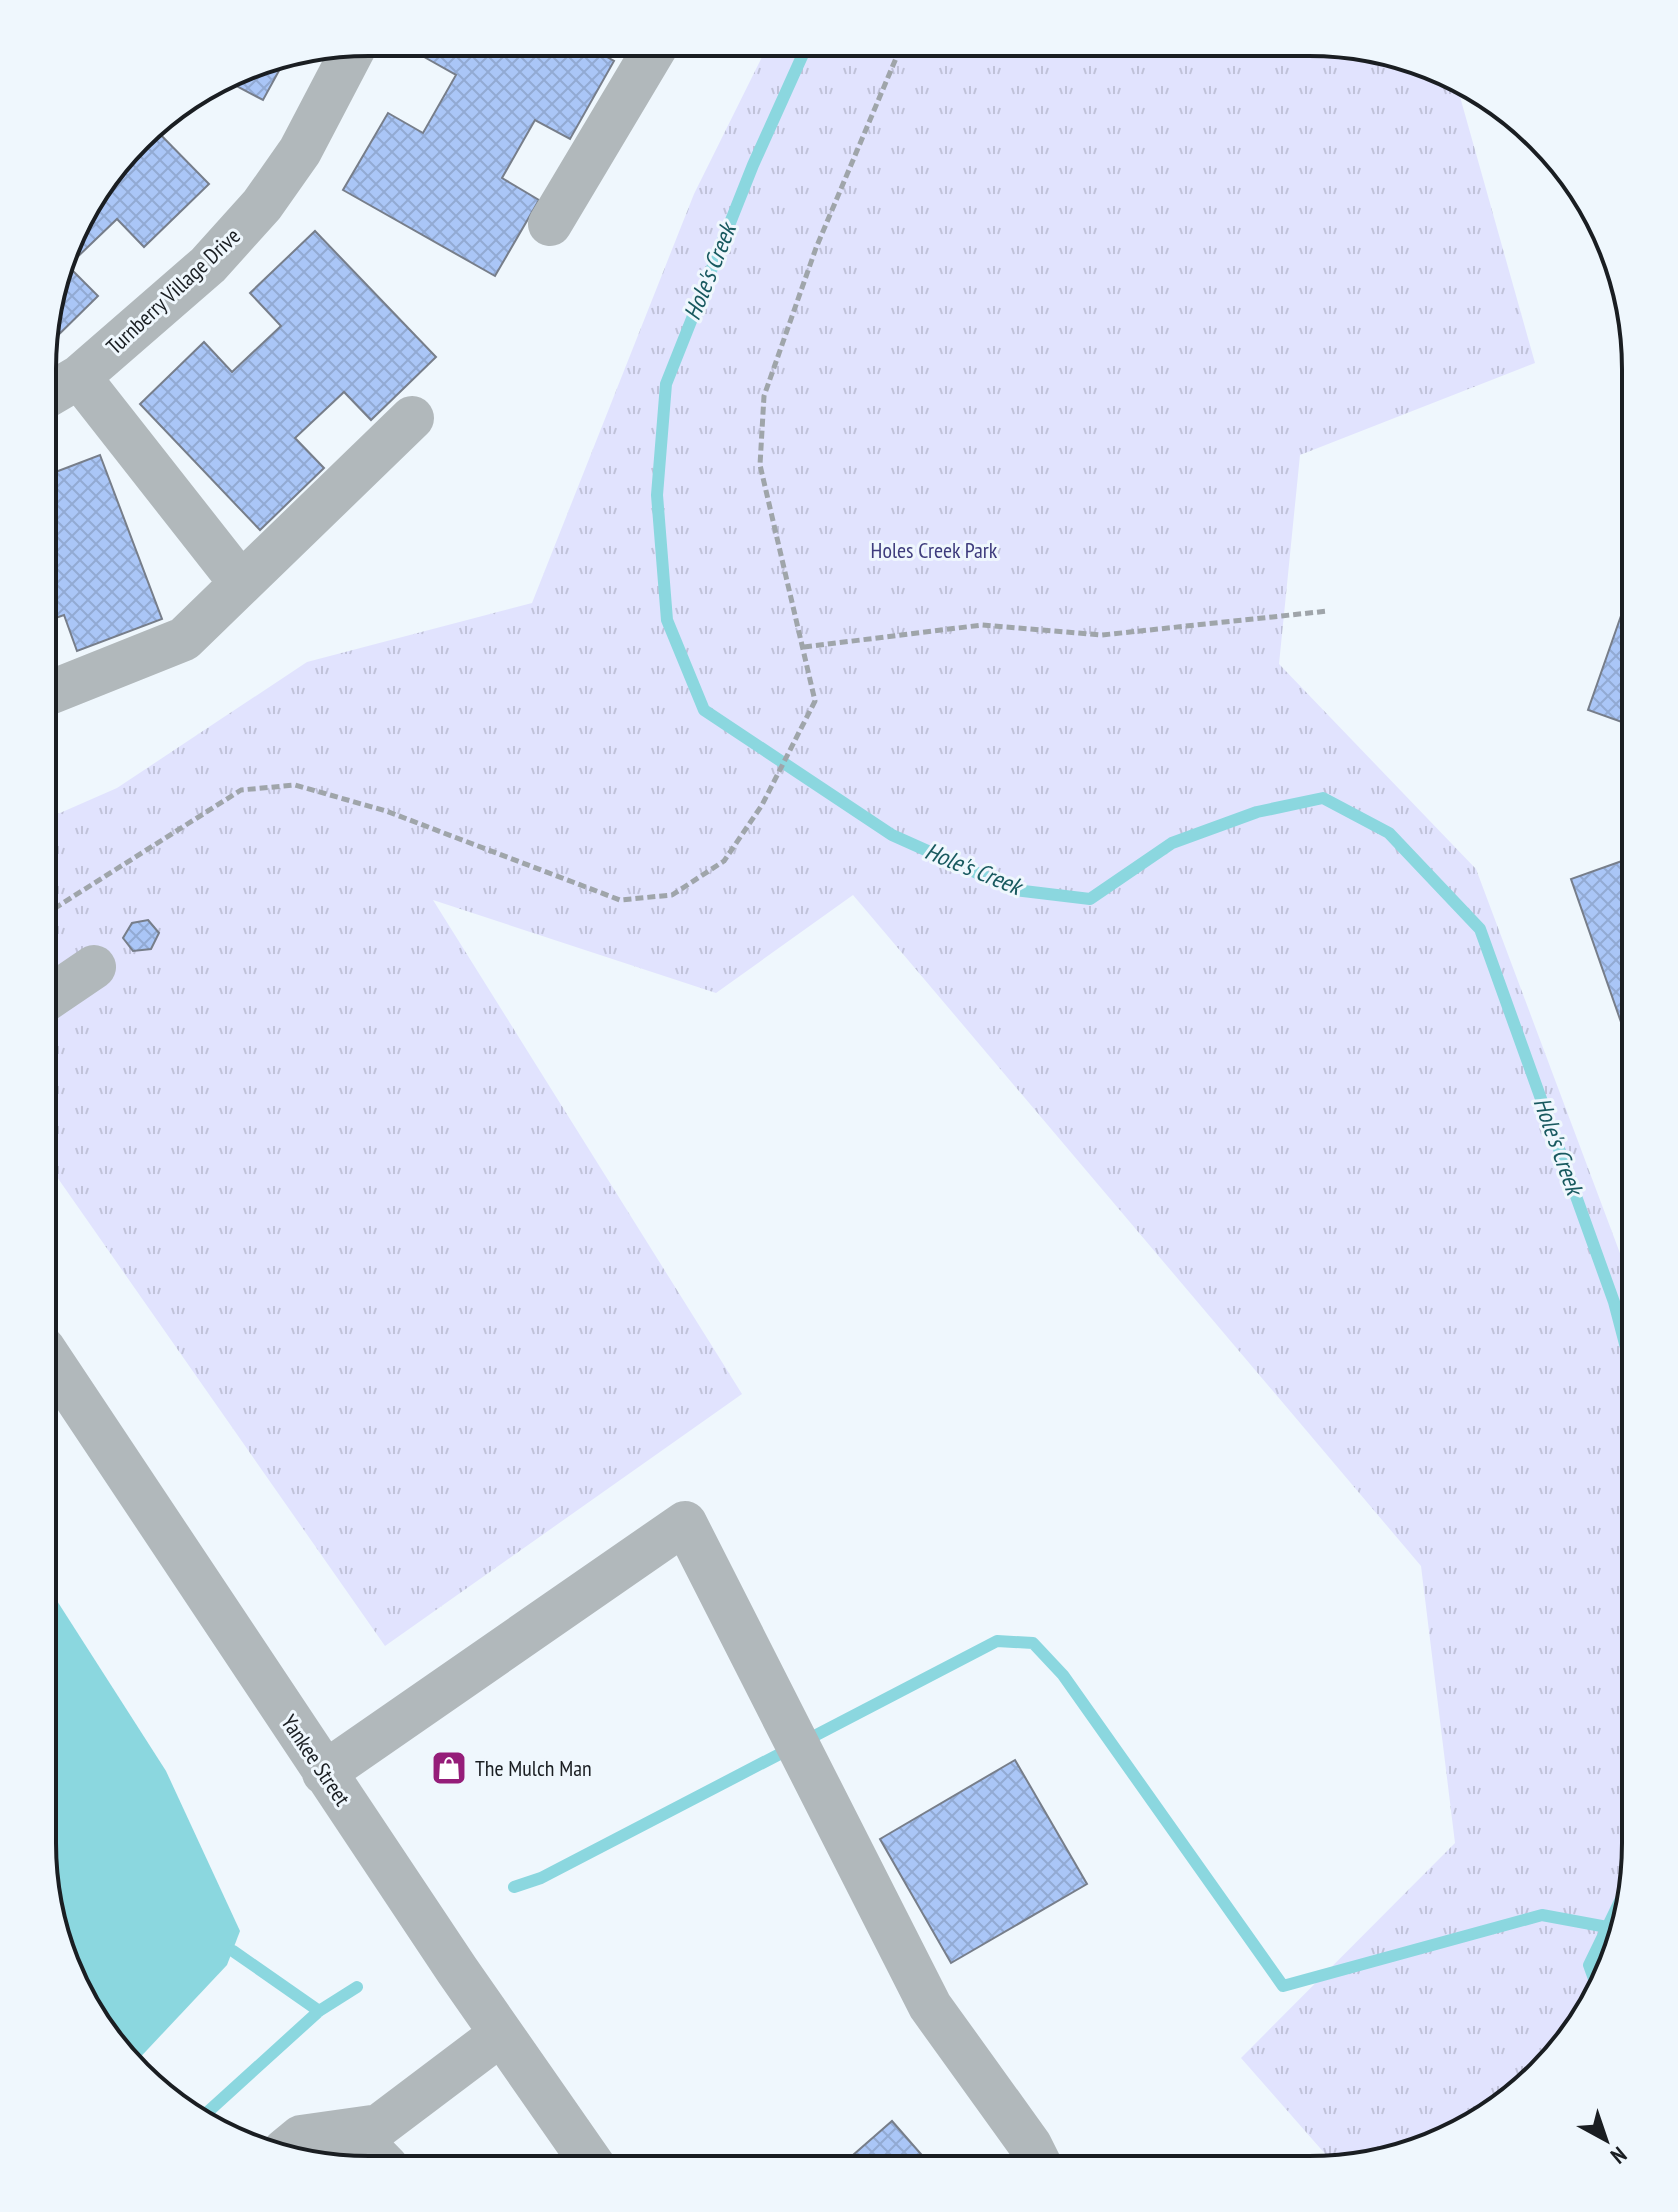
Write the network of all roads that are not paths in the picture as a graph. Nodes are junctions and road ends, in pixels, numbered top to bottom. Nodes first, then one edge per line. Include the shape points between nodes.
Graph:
1 (650, 56) edge
2 (349, 57) edge
3 (550, 224) dead end
4 (62, 387) edge
5 (412, 418) dead end
6 (240, 582) junction
7 (56, 690) edge
8 (94, 967) dead end
9 (56, 993) edge
10 (56, 1368) edge
11 (324, 1773) junction
12 (501, 2034) junction
13 (351, 2130) junction
14 (291, 2146) edge
15 (376, 2156) edge
16 (587, 2156) edge
17 (1036, 2156) edge

1 - 3 street
2 - 4 street, Turnberry Village Drive via 300,151 262,205 208,265
4 - 6 street
5 - 6 street
6 - 7 street via 184,639
8 - 9 street
10 - 11 street, Yankee Street
11 - 12 street, Yankee Street
11 - 17 street via 685,1523 930,2006
12 - 13 street via 379,2126
12 - 16 street, Yankee Street
13 - 14 street via 301,2137
13 - 15 street

